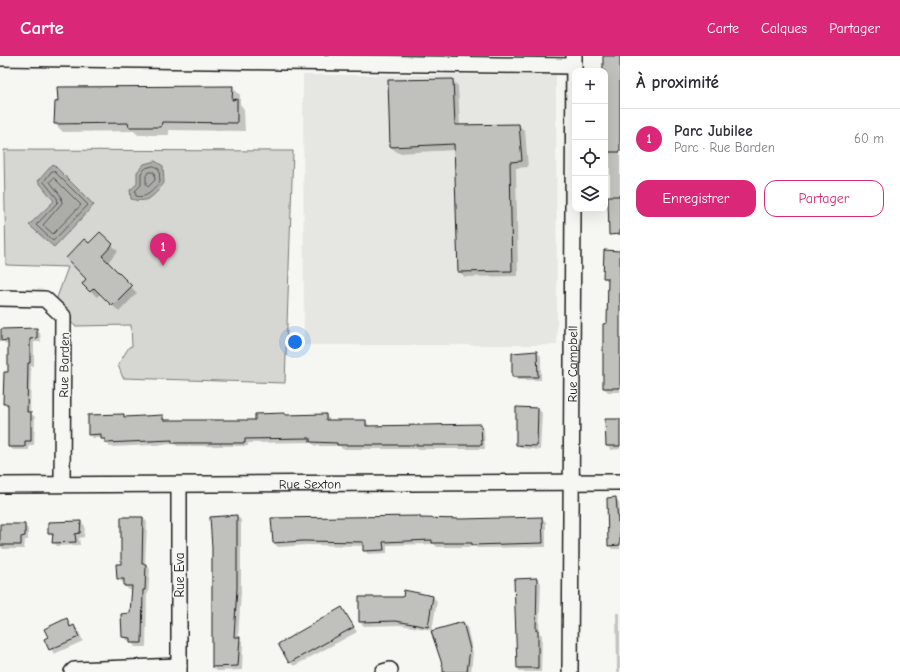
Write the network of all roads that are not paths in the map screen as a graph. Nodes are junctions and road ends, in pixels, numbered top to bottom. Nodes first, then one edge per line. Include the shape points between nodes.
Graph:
1 (0, 58) edge
2 (574, 61) edge
3 (0, 298) edge
4 (620, 482) edge
5 (573, 483) junction
6 (62, 484) junction
7 (0, 485) edge
8 (178, 485) junction
9 (179, 669) edge
10 (72, 672) edge
11 (570, 672) edge

1 - 2 street
2 - 5 street, Rue Campbell
3 - 6 street, Rue Barden via 45,299 63,316
4 - 5 street, Rue Sexton
5 - 8 street, Rue Sexton
5 - 11 street, Rue Campbell
6 - 7 street, Rue Sexton
6 - 8 street, Rue Sexton
8 - 9 street, Rue Eva
9 - 10 street, Rue Eva

